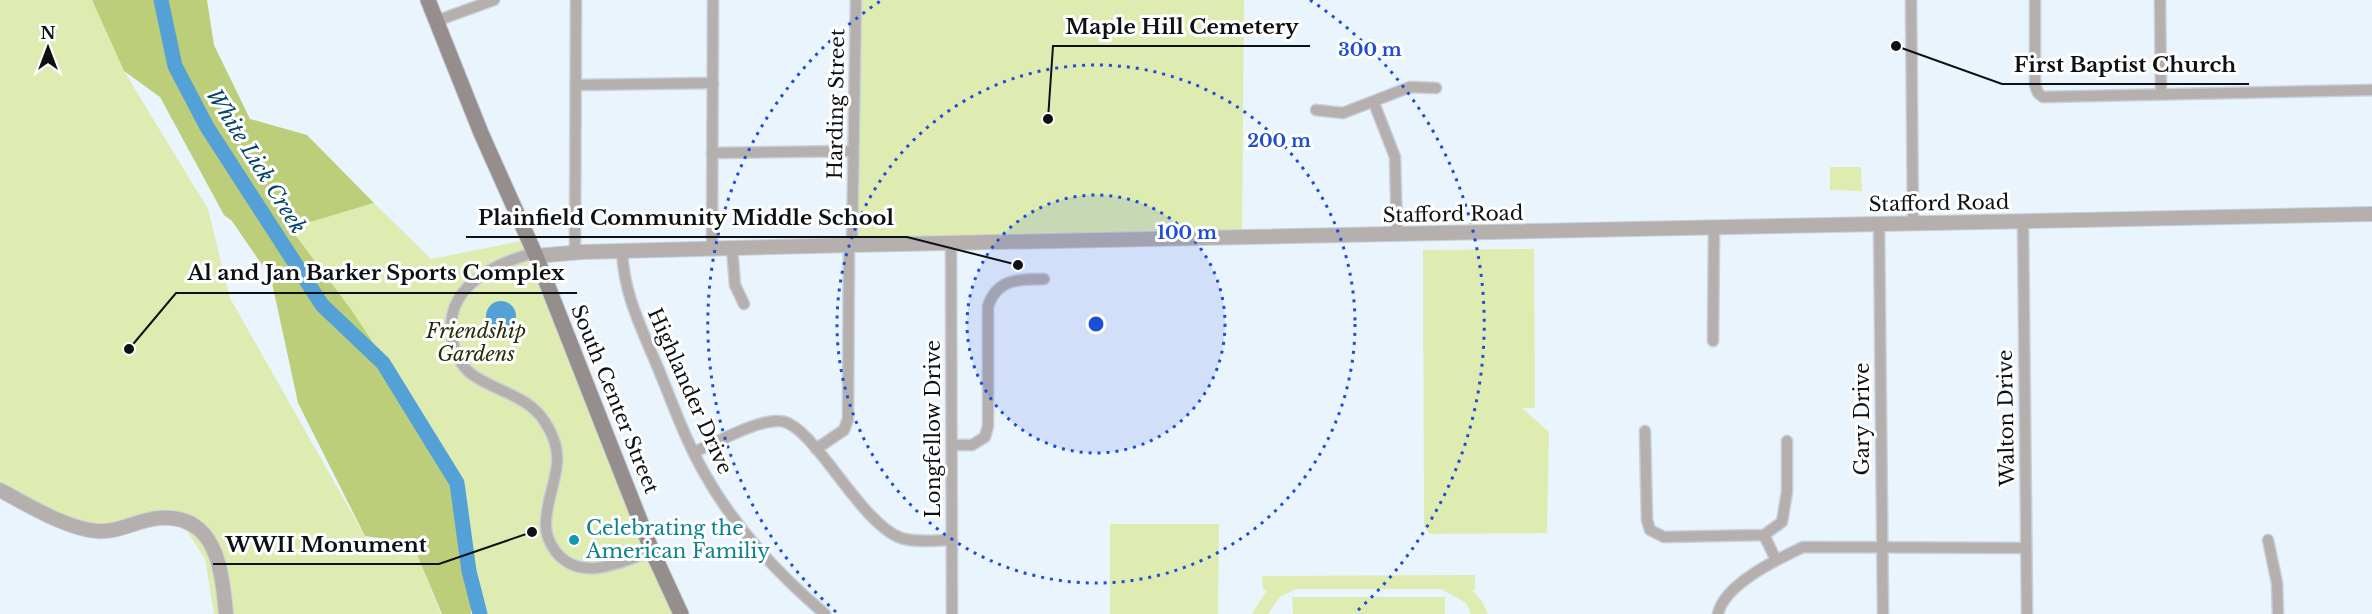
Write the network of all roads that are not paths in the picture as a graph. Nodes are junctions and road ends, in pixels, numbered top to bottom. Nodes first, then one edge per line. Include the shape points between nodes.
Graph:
1 (428, 0) edge
2 (494, 0) edge
3 (576, 0) edge
4 (713, 0) edge
5 (856, 0) edge
6 (1911, 0) edge
7 (2035, 0) edge
8 (2160, 0) edge
9 (436, 21) junction
10 (713, 83) junction
11 (576, 85) junction
12 (1436, 88) dead end
13 (2372, 90) edge
14 (2161, 93) junction
15 (1374, 103) junction
16 (1316, 110) dead end
17 (853, 151) junction
18 (712, 153) junction
19 (2372, 214) edge
20 (2023, 221) junction
21 (1879, 223) junction
22 (1912, 223) junction
23 (1714, 228) junction
24 (1397, 235) junction
25 (951, 243) junction
26 (851, 245) junction
27 (732, 248) junction
28 (712, 249) junction
29 (622, 250) junction
30 (574, 252) junction
31 (535, 255) junction
32 (1044, 279) dead end
33 (744, 304) dead end
34 (1713, 341) dead end
35 (1645, 431) dead end
36 (1787, 441) dead end
37 (952, 445) junction
38 (816, 449) junction
39 (694, 452) junction
40 (0, 489) edge
41 (1764, 535) junction
42 (952, 540) junction
43 (2268, 540) dead end
44 (1881, 548) junction
45 (2025, 548) junction
46 (652, 551) junction
47 (1776, 560) junction
48 (226, 614) edge
49 (681, 614) edge
50 (825, 614) edge
51 (952, 614) edge
52 (1718, 614) edge
53 (1883, 614) edge
54 (2027, 614) edge
55 (2278, 614) edge

1 - 9 main road, South Center Street
2 - 9 street
3 - 11 street
4 - 10 street
5 - 17 street, Harding Street
6 - 22 street
7 - 14 street via 2035,85 2043,97
8 - 14 street
9 - 31 main road, South Center Street
10 - 11 street
10 - 18 street
11 - 30 street
12 - 15 street via 1410,87
13 - 14 street
15 - 16 street via 1343,113
15 - 24 street via 1395,157
17 - 18 street
17 - 26 street, Harding Street
18 - 28 street
19 - 20 street, Stafford Road
20 - 22 street, Stafford Road
20 - 45 street, Walton Drive
21 - 22 street, Stafford Road
21 - 23 street, Stafford Road
21 - 44 street, Gary Drive
23 - 24 street, Stafford Road
23 - 34 street
24 - 25 street, Stafford Road
25 - 26 street, Stafford Road
25 - 37 street, Longfellow Drive
26 - 27 street, Stafford Road
26 - 38 street, Harding Street via 848,419 844,430
27 - 28 street, Stafford Road
27 - 33 street via 735,285
28 - 29 street, Stafford Road
29 - 30 street, Stafford Road
29 - 39 street, Highlander Drive via 626,290
30 - 31 street, Stafford Road
31 - 46 main road, South Center Street
31 - 46 street via 492,268 460,295 450,321 455,353 470,373 535,408 551,433 558,473 546,521 551,545 558,554 586,569
32 - 37 street via 1003,284 992,294 988,306 988,426 985,437 972,445
35 - 41 street via 1650,530 1664,537
36 - 41 street via 1787,492 1782,522
37 - 42 street, Longfellow Drive
38 - 39 street via 798,427 776,420
38 - 42 street via 842,483 890,531 908,539
39 - 50 street, Highlander Drive via 747,536
40 - 48 street via 56,518 97,531 159,518 179,519 198,526 214,544
41 - 47 street
42 - 51 street, Longfellow Drive
43 - 55 street via 2277,583
44 - 45 street
44 - 47 street via 1803,547
44 - 53 street, Gary Drive
45 - 54 street, Walton Drive
46 - 49 main road, South Center Street
47 - 52 street via 1724,598

